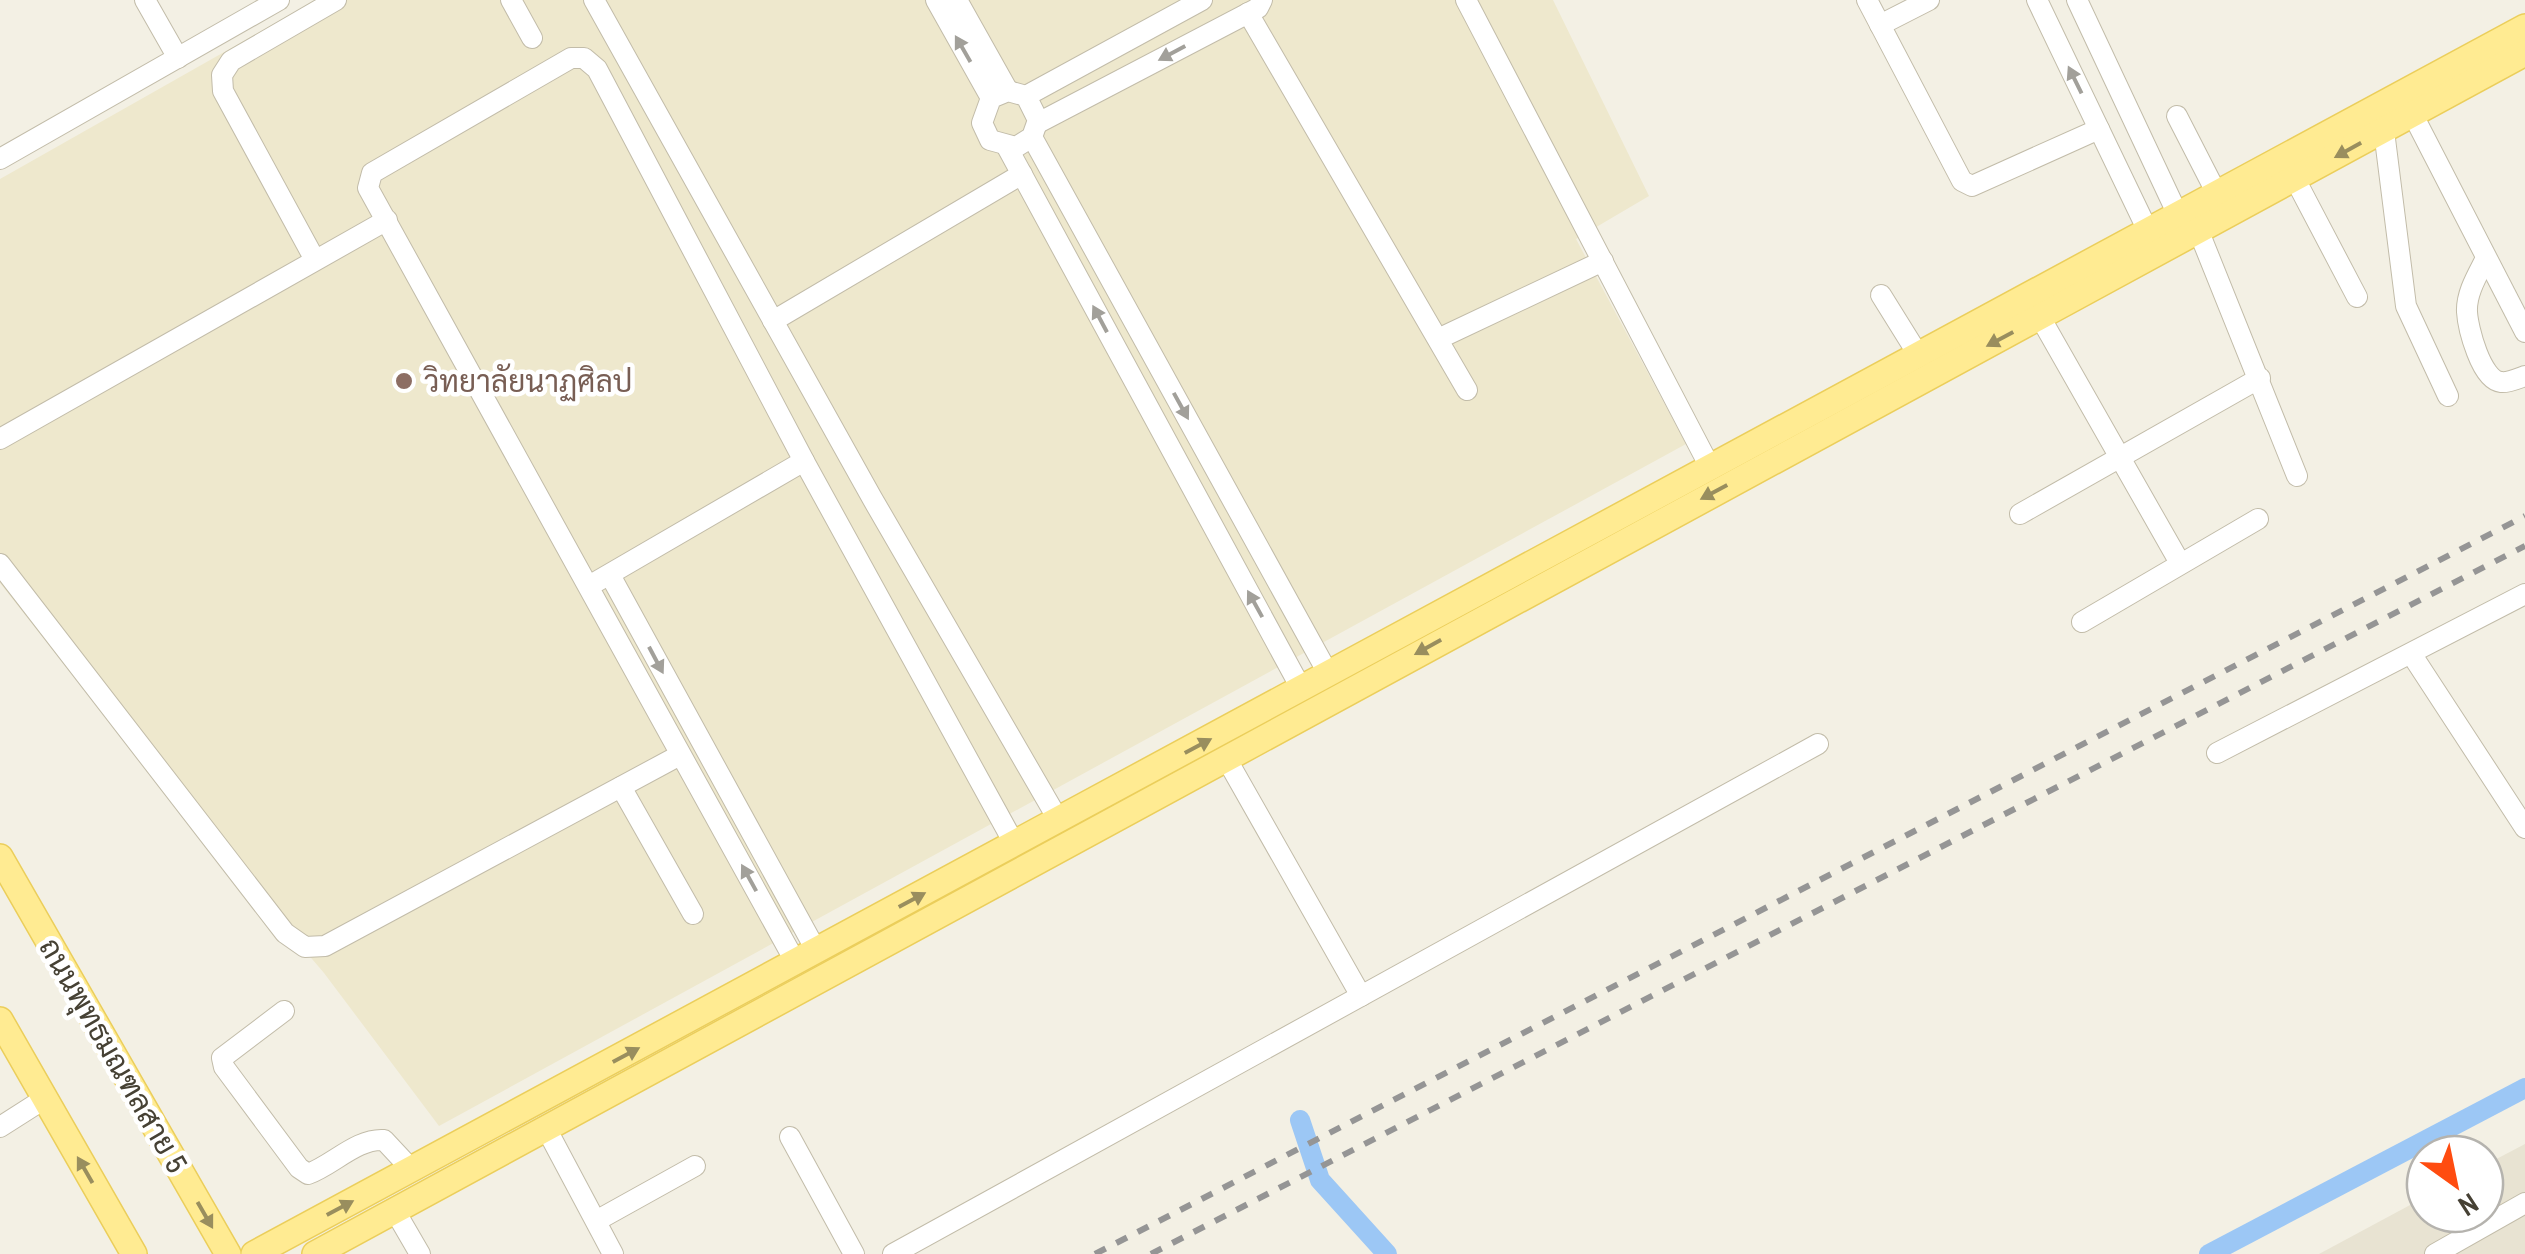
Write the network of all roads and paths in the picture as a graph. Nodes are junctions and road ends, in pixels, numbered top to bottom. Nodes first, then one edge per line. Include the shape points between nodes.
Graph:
1 (144, 0) edge
2 (278, 0) edge
3 (336, 0) edge
4 (511, 0) edge
5 (594, 0) edge
6 (936, 0) edge
7 (957, 0) edge
8 (1202, 0) edge
9 (1466, 0) edge
10 (1867, 0) edge
11 (1929, 0) edge
12 (2037, 0) edge
13 (2077, 0) edge
14 (1256, 7) edge
15 (1880, 24) junction
16 (2525, 27) edge
17 (532, 38) dead end
18 (2525, 53) edge
19 (178, 58) junction
20 (1009, 95) junction
21 (2413, 115) junction
22 (2177, 116) dead end
23 (2099, 129) junction
24 (1035, 130) junction
25 (2384, 131) junction
26 (1007, 147) junction
27 (0, 158) edge
28 (1022, 174) junction
29 (2294, 180) junction
30 (2217, 194) junction
31 (2178, 215) junction
32 (387, 220) junction
33 (2148, 231) junction
34 (2200, 232) junction
35 (2486, 258) junction
36 (315, 260) junction
37 (1603, 262) junction
38 (1881, 295) dead end
39 (2357, 296) dead end
40 (2040, 318) junction
41 (773, 321) junction
42 (2525, 332) edge
43 (1438, 339) junction
44 (1920, 356) junction
45 (2525, 376) edge
46 (2260, 378) junction
47 (1467, 390) dead end
48 (2448, 396) dead end
49 (0, 439) edge
50 (2120, 458) junction
51 (804, 461) junction
52 (1710, 466) junction
53 (2297, 476) dead end
54 (2020, 514) dead end
55 (2258, 519) dead end
56 (2180, 563) junction
57 (0, 564) edge
58 (610, 574) junction
59 (589, 586) junction
60 (2525, 594) edge
61 (2082, 622) dead end
62 (2412, 655) junction
63 (1335, 685) junction
64 (1308, 700) junction
65 (1818, 744) dead end
66 (2217, 752) dead end
67 (680, 755) junction
68 (1226, 758) junction
69 (621, 787) junction
70 (1059, 821) junction
71 (2525, 828) edge
72 (1014, 845) junction
73 (0, 857) edge
74 (693, 914) dead end
75 (801, 967) junction
76 (1360, 996) junction
77 (284, 1011) dead end
78 (0, 1020) edge
79 (44, 1099) junction
80 (0, 1127) edge
81 (546, 1130) junction
82 (790, 1137) dead end
83 (695, 1166) dead end
84 (412, 1170) junction
85 (2525, 1202) edge
86 (395, 1211) junction
87 (596, 1221) junction
88 (134, 1254) edge
89 (228, 1254) edge
90 (254, 1254) edge
91 (315, 1254) edge
92 (420, 1254) edge
93 (613, 1254) edge
94 (854, 1254) edge
95 (893, 1254) edge
96 (2435, 1254) edge

1 - 19 street
2 - 19 street
3 - 36 street via 230,61 222,75 223,91
4 - 17 street
5 - 41 street
20 -> 6 street
7 - 20 street
8 - 20 street
9 - 37 street
10 - 15 street
11 - 15 street
23 -> 12 street
13 - 31 street
14 -> 24 street
14 - 43 street
15 - 23 street via 1962,182 1972,186
16 - 30 main road
18 - 21 main road
19 - 27 street
20 - 24 street via 1037,111
20 - 26 street via 982,114 985,132
21 - 25 main road
21 - 35 street
22 - 30 street
23 - 33 street
24 - 26 street
24 -> 63 street
25 -> 29 main road
25 - 48 street via 2406,306
26 - 28 street
28 - 41 street
64 -> 28 street
29 - 34 main road
29 - 39 street
30 - 31 main road
31 - 33 main road
32 - 36 street
32 - 51 street via 368,188 372,173 571,58 584,58 597,69
32 - 59 street
33 - 44 main road
34 - 40 main road
34 - 46 street
35 - 42 street
35 - 45 street via 2467,312 2479,355 2492,379
36 - 49 street
37 - 43 street
37 - 52 street
38 - 44 street
40 - 50 street
40 -> 63 main road
41 - 70 street
43 - 47 street
44 - 52 main road
46 - 50 street
46 - 53 street
50 - 54 street
50 - 56 street
51 - 58 street
51 - 72 street
52 - 63 main road
55 - 56 street
56 - 61 street
57 - 69 street via 284,933 305,948 325,946
58 - 59 street
58 -> 75 street
59 - 67 street
60 - 62 street
62 - 66 street
62 - 71 street
63 - 64 main road
64 - 68 main road
70 -> 64 main road
65 - 76 street
67 - 69 street
75 -> 67 street
68 - 75 main road
68 - 76 street
69 - 74 street
70 - 72 main road
75 -> 72 main road
73 -> 89 main road, ถนนพุทธมณฑลสาย 5
75 - 81 main road
84 -> 75 main road
76 - 95 street
77 - 84 street via 222,1058 299,1168 308,1174 322,1169 371,1139 384,1140
78 - 79 main road
79 - 80 street
88 -> 79 main road
81 - 86 main road
81 - 87 street
82 - 94 street
83 - 87 street
90 -> 84 main road
85 - 96 street
86 - 91 main road
86 - 92 street
87 - 93 street

